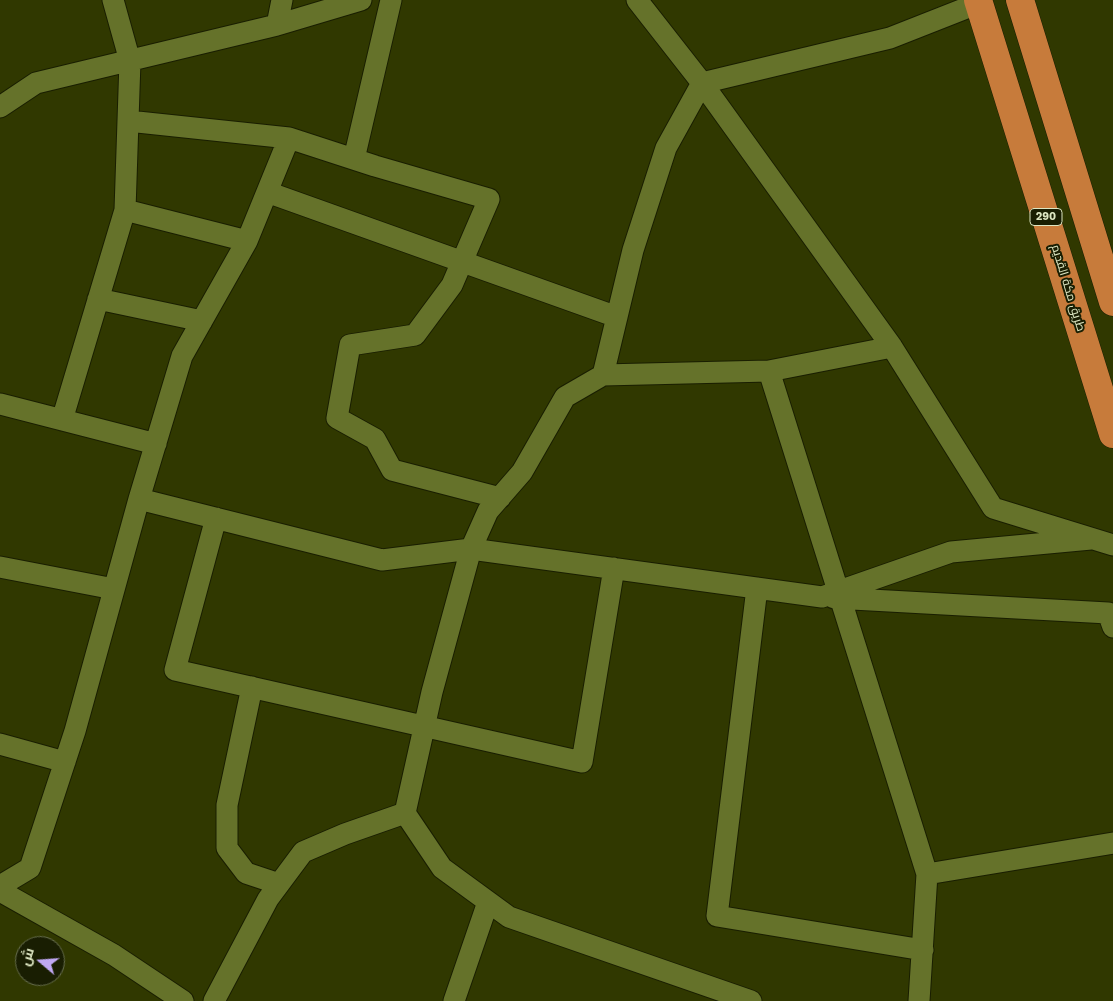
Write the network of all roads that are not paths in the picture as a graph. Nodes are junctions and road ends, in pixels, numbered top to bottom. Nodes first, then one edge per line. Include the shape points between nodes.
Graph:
1 (114, 0) edge
2 (282, 0) edge
3 (361, 0) edge
4 (390, 0) edge
5 (637, 0) edge
6 (1020, 0) edge
7 (979, 2) edge
8 (277, 25) junction
9 (130, 61) junction
10 (702, 83) junction
11 (0, 107) edge
12 (128, 121) junction
13 (289, 138) junction
14 (354, 159) junction
15 (267, 192) junction
16 (125, 210) junction
17 (247, 241) junction
18 (462, 262) junction
19 (98, 299) junction
20 (1113, 302) edge
21 (617, 317) junction
22 (202, 321) junction
23 (892, 346) junction
24 (769, 371) junction
25 (602, 375) junction
26 (0, 404) edge
27 (62, 420) junction
28 (1113, 434) edge
29 (156, 444) junction
30 (500, 498) junction
31 (139, 499) junction
32 (216, 518) junction
33 (1091, 539) junction
34 (1113, 546) edge
35 (471, 549) junction
36 (0, 566) edge
37 (614, 568) junction
38 (757, 588) junction
39 (114, 589) junction
40 (834, 596) junction
41 (1113, 627) edge
42 (252, 687) junction
43 (425, 726) junction
44 (0, 744) edge
45 (65, 762) junction
46 (406, 813) junction
47 (1113, 843) edge
48 (927, 874) junction
49 (279, 884) junction
50 (0, 886) edge
51 (0, 892) edge
52 (488, 902) junction
53 (923, 950) junction
54 (718, 997) edge
55 (183, 1001) edge
56 (214, 1001) edge
57 (454, 1001) edge
58 (751, 1001) edge
59 (920, 1001) edge

1 - 9 street
2 - 8 street
3 - 8 street
4 - 14 street
5 - 10 street
6 - 20 highway
7 - 10 street via 890,38
7 - 28 highway, طريق مكة القديم / 290
8 - 9 street
9 - 11 street via 36,83
9 - 12 street
10 - 21 street via 666,148 633,250
10 - 23 street
12 - 13 street
12 - 16 street
13 - 14 street
13 - 15 street
14 - 18 street via 489,198
15 - 17 street
15 - 18 street
16 - 17 street
16 - 19 street
17 - 22 street
18 - 21 street
18 - 30 street via 452,285 415,334 350,345 337,418 375,439 392,470
19 - 22 street
19 - 27 street
21 - 25 street
22 - 29 street via 182,356
23 - 24 street
23 - 33 street via 994,508
24 - 25 street
24 - 40 street
25 - 30 street via 565,397 522,472
26 - 27 street
27 - 29 street
29 - 31 street
30 - 35 street via 488,511
31 - 32 street
31 - 39 street
32 - 35 street via 382,560
32 - 42 street via 175,670
33 - 34 street
33 - 40 street via 951,552
35 - 37 street
35 - 43 street
36 - 39 street
37 - 38 street
37 - 43 street via 582,762
38 - 40 street
38 - 53 street via 717,916
39 - 45 street
40 - 41 street via 1108,613
40 - 48 street
42 - 43 street
42 - 49 street via 226,805 227,848 246,873
43 - 46 street
44 - 45 street
45 - 50 street via 30,868
46 - 49 street via 303,852
46 - 52 street via 442,868
47 - 48 street
48 - 53 street
49 - 56 street
51 - 55 street via 114,955
52 - 54 street via 509,917
52 - 57 street
53 - 59 street
54 - 58 street

